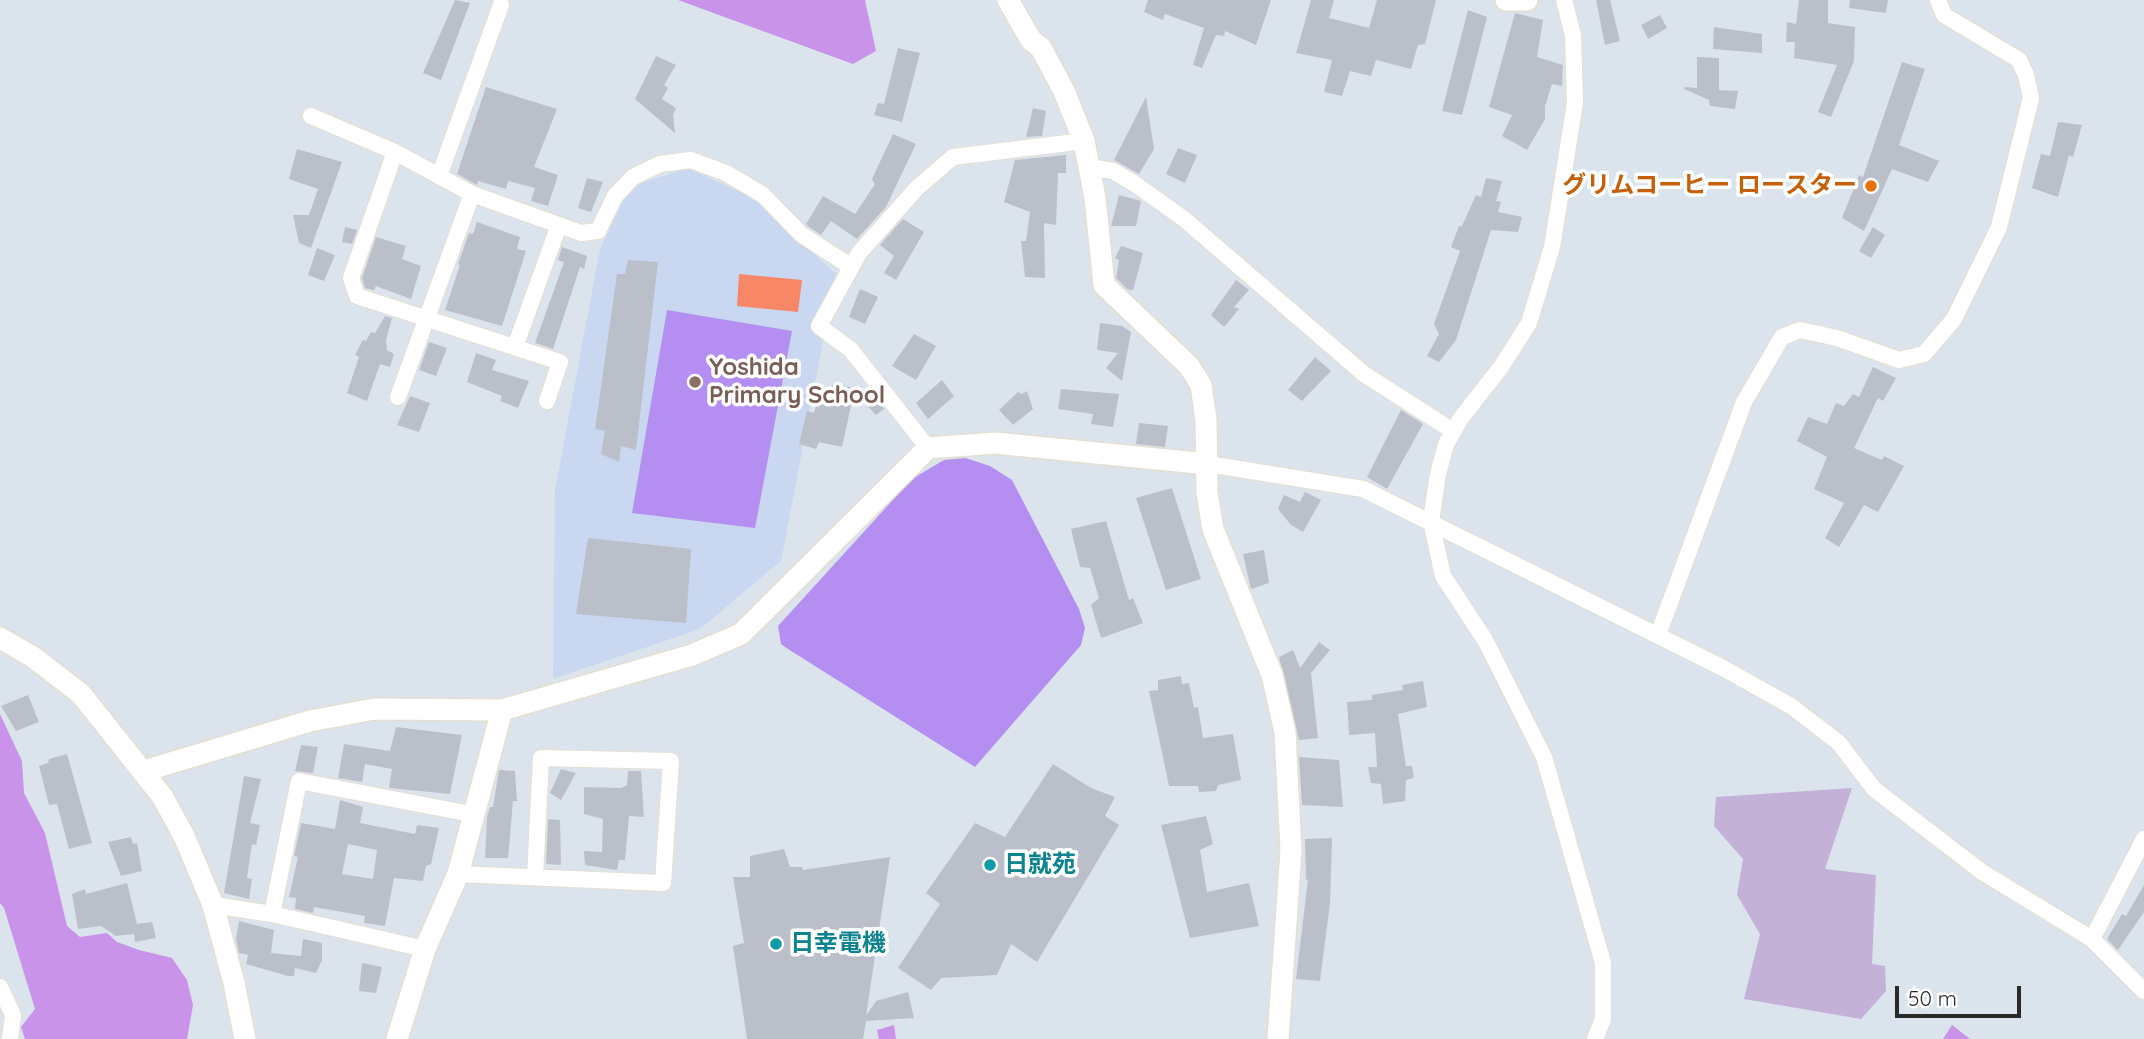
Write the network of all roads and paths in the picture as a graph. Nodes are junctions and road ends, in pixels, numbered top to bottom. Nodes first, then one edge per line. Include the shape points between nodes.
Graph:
1 (1008, 0) edge
2 (1506, 0) edge
3 (1527, 0) edge
4 (1564, 0) edge
5 (1938, 0) edge
6 (501, 5) dead end
7 (311, 116) dead end
8 (1084, 141) junction
9 (395, 152) junction
10 (1089, 167) junction
11 (439, 176) junction
12 (472, 194) junction
13 (559, 225) junction
14 (850, 266) junction
15 (427, 317) junction
16 (515, 347) junction
17 (398, 397) dead end
18 (547, 401) dead end
19 (1453, 431) junction
20 (928, 447) junction
21 (1208, 464) junction
22 (1432, 521) junction
23 (1658, 635) junction
24 (0, 638) edge
25 (502, 710) junction
26 (144, 771) junction
27 (476, 815) junction
28 (2144, 839) edge
29 (458, 874) junction
30 (535, 877) junction
31 (213, 905) junction
32 (272, 914) junction
33 (2092, 939) junction
34 (425, 949) junction
35 (0, 987) edge
36 (2144, 991) edge
37 (10, 1039) edge
38 (245, 1039) edge
39 (397, 1039) edge
40 (1278, 1039) edge
41 (1595, 1039) edge

1 - 8 street via 1031,40 1041,48
2 - 3 street
4 - 19 street via 1573,35 1575,103 1552,247 1529,323
5 - 23 street via 1944,15 2020,60 2026,75 2031,98 1999,227 1954,319 1924,354 1899,360 1800,330 1782,337 1744,402
6 - 11 street
7 - 9 street
8 - 10 street
8 - 14 street via 953,157 917,188
9 - 11 street
9 - 15 street via 351,278 357,296
10 - 19 street via 1113,171 1184,219 1364,374
10 - 21 street via 1104,285 1189,366 1200,385
11 - 12 street
12 - 13 street
12 - 15 street
13 - 14 street via 581,233 598,231 615,196 633,177 660,164 691,160 726,173 763,195 802,235
13 - 16 street
14 - 20 street via 819,326 851,350
15 - 16 street
15 - 17 street
16 - 18 street via 560,362
19 - 22 street via 1438,474
20 - 21 street via 995,443
20 - 25 street via 741,634 692,655
21 - 22 street via 1363,489
21 - 40 street via 1213,529 1272,675 1285,732 1291,850
22 - 23 street
22 - 41 street via 1443,576 1485,640 1544,757 1603,963 1603,1018
23 - 33 street via 1791,706 1839,743 1874,789 1982,872
24 - 26 street via 81,694
25 - 26 street via 374,709 310,721
25 - 27 street
26 - 31 street via 184,836
27 - 29 street
27 - 32 street via 299,781
28 - 33 street
29 - 30 street
29 - 34 street
30 - 30 street via 663,883 671,761 541,758
31 - 32 street
31 - 38 street
32 - 34 street
33 - 36 street
34 - 39 street
35 - 37 street via 13,1015

